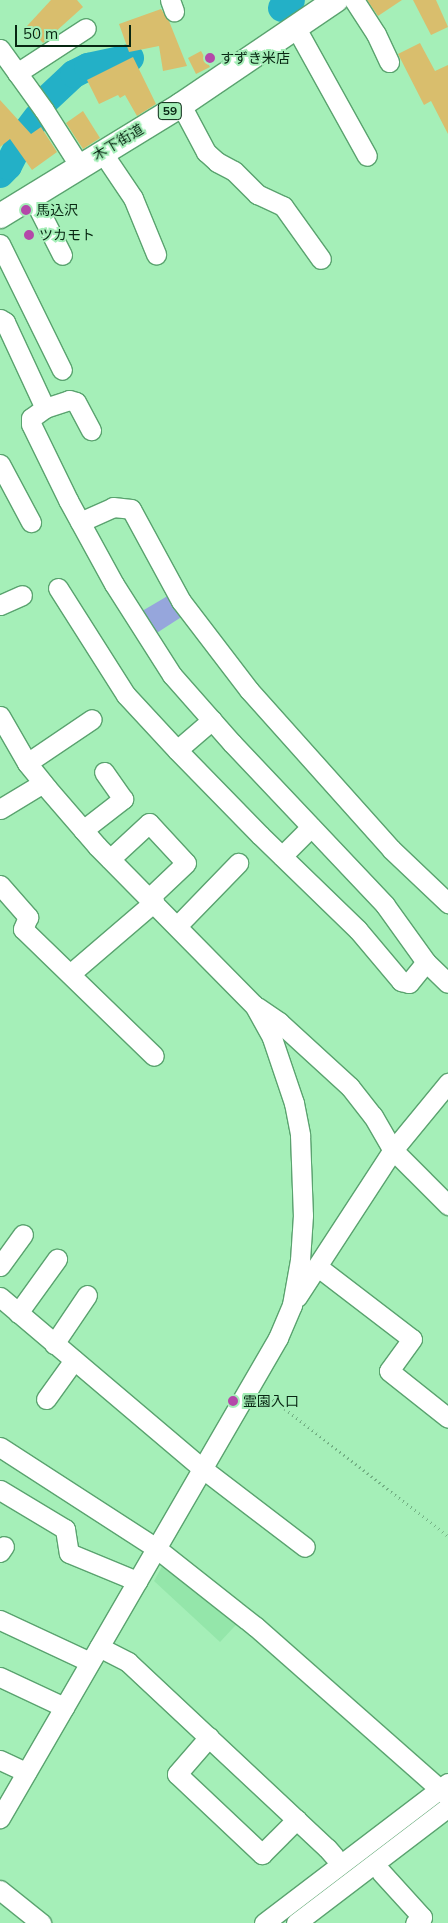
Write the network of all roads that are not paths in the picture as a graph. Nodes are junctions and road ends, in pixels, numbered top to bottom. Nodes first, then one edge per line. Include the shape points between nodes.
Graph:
1 (336, 0) edge
2 (354, 0) edge
3 (86, 28) dead end
4 (296, 28) junction
5 (0, 49) edge
6 (389, 62) dead end
7 (17, 73) junction
8 (180, 105) junction
9 (102, 152) junction
10 (367, 156) dead end
11 (79, 165) junction
12 (32, 196) junction
13 (0, 216) edge
14 (0, 244) edge
15 (156, 254) dead end
16 (62, 255) dead end
17 (321, 259) dead end
18 (0, 319) edge
19 (62, 370) dead end
20 (45, 408) junction
21 (91, 430) dead end
22 (0, 464) edge
23 (31, 522) dead end
24 (80, 522) junction
25 (58, 588) dead end
26 (22, 595) dead end
27 (0, 605) edge
28 (0, 716) edge
29 (92, 719) dead end
30 (212, 720) junction
31 (177, 750) junction
32 (27, 763) junction
33 (104, 772) dead end
34 (43, 784) junction
35 (0, 809) edge
36 (311, 827) junction
37 (83, 830) junction
38 (282, 856) junction
39 (110, 859) junction
40 (238, 863) dead end
41 (0, 885) edge
42 (151, 900) junction
43 (448, 903) edge
44 (177, 926) junction
45 (426, 962) junction
46 (70, 974) junction
47 (448, 983) edge
48 (254, 1005) junction
49 (154, 1056) dead end
50 (448, 1083) edge
51 (393, 1150) junction
52 (448, 1205) edge
53 (23, 1234) dead end
54 (57, 1259) dead end
55 (0, 1266) edge
56 (318, 1267) junction
57 (87, 1295) dead end
58 (0, 1297) edge
59 (292, 1305) junction
60 (18, 1313) junction
61 (54, 1344) junction
62 (74, 1360) junction
63 (46, 1398) dead end
64 (448, 1418) edge
65 (0, 1447) edge
66 (203, 1469) junction
67 (0, 1490) edge
68 (305, 1547) dead end
69 (156, 1548) junction
70 (137, 1581) junction
71 (0, 1620) edge
72 (94, 1655) junction
73 (0, 1677) edge
74 (64, 1707) junction
75 (209, 1737) junction
76 (0, 1760) edge
77 (26, 1772) junction
78 (445, 1789) edge
79 (448, 1807) edge
80 (0, 1818) edge
81 (297, 1819) junction
82 (334, 1856) dead end
83 (382, 1872) dead end
84 (0, 1890) edge
85 (41, 1923) edge
86 (264, 1923) edge
87 (296, 1923) edge
88 (415, 1923) edge

1 - 4 main road, 木下街道 / 59
2 - 6 street
3 - 7 street
4 - 8 main road, 木下街道 / 59
4 - 10 street
5 - 7 street
7 - 11 street
8 - 9 main road, 木下街道 / 59
8 - 17 street via 206,152 234,171 257,194 283,206
9 - 11 main road, 木下街道 / 59
9 - 15 street via 133,198
11 - 12 main road, 木下街道 / 59
12 - 13 main road, 木下街道 / 59
12 - 16 street
14 - 19 street
18 - 20 street via 5,322
20 - 21 street via 69,400 76,402
20 - 24 street via 31,418 31,424
22 - 23 street
24 - 30 street via 114,584 172,675
24 - 43 street via 113,506 130,509 180,601 249,690 391,850
25 - 31 street via 126,695
26 - 27 street
28 - 32 street
29 - 32 street
30 - 31 street
30 - 36 street
31 - 38 street
32 - 34 street
33 - 37 street via 123,799
34 - 35 street
34 - 37 street
36 - 38 street
36 - 45 street via 386,905
37 - 39 street
38 - 45 street via 358,930 401,981 409,983
39 - 42 street
39 - 42 street via 149,823 186,862
40 - 44 street
41 - 46 street via 28,917 23,929
42 - 44 street
42 - 46 street
44 - 48 street
45 - 47 street
46 - 49 street
48 - 51 street via 279,1022 350,1087 373,1116
48 - 59 street via 284,1069 300,1135 303,1215
50 - 51 street
51 - 52 street
51 - 56 street
53 - 55 street
54 - 60 street
56 - 59 street
56 - 64 street via 412,1339 389,1371
57 - 61 street
58 - 60 street
59 - 66 street via 278,1338
60 - 61 street
61 - 62 street
62 - 63 street
62 - 66 street
65 - 69 street
66 - 68 street
66 - 69 street
67 - 70 street via 65,1529 69,1553
69 - 70 street
69 - 78 street via 256,1627
70 - 72 street
71 - 72 street
72 - 74 street
72 - 75 street via 128,1662
73 - 74 street
74 - 77 street
75 - 81 street
75 - 81 street via 177,1774 262,1854
76 - 77 street
77 - 80 street
78 - 86 street
79 - 87 street
81 - 82 street
83 - 88 street via 422,1917
84 - 85 street

